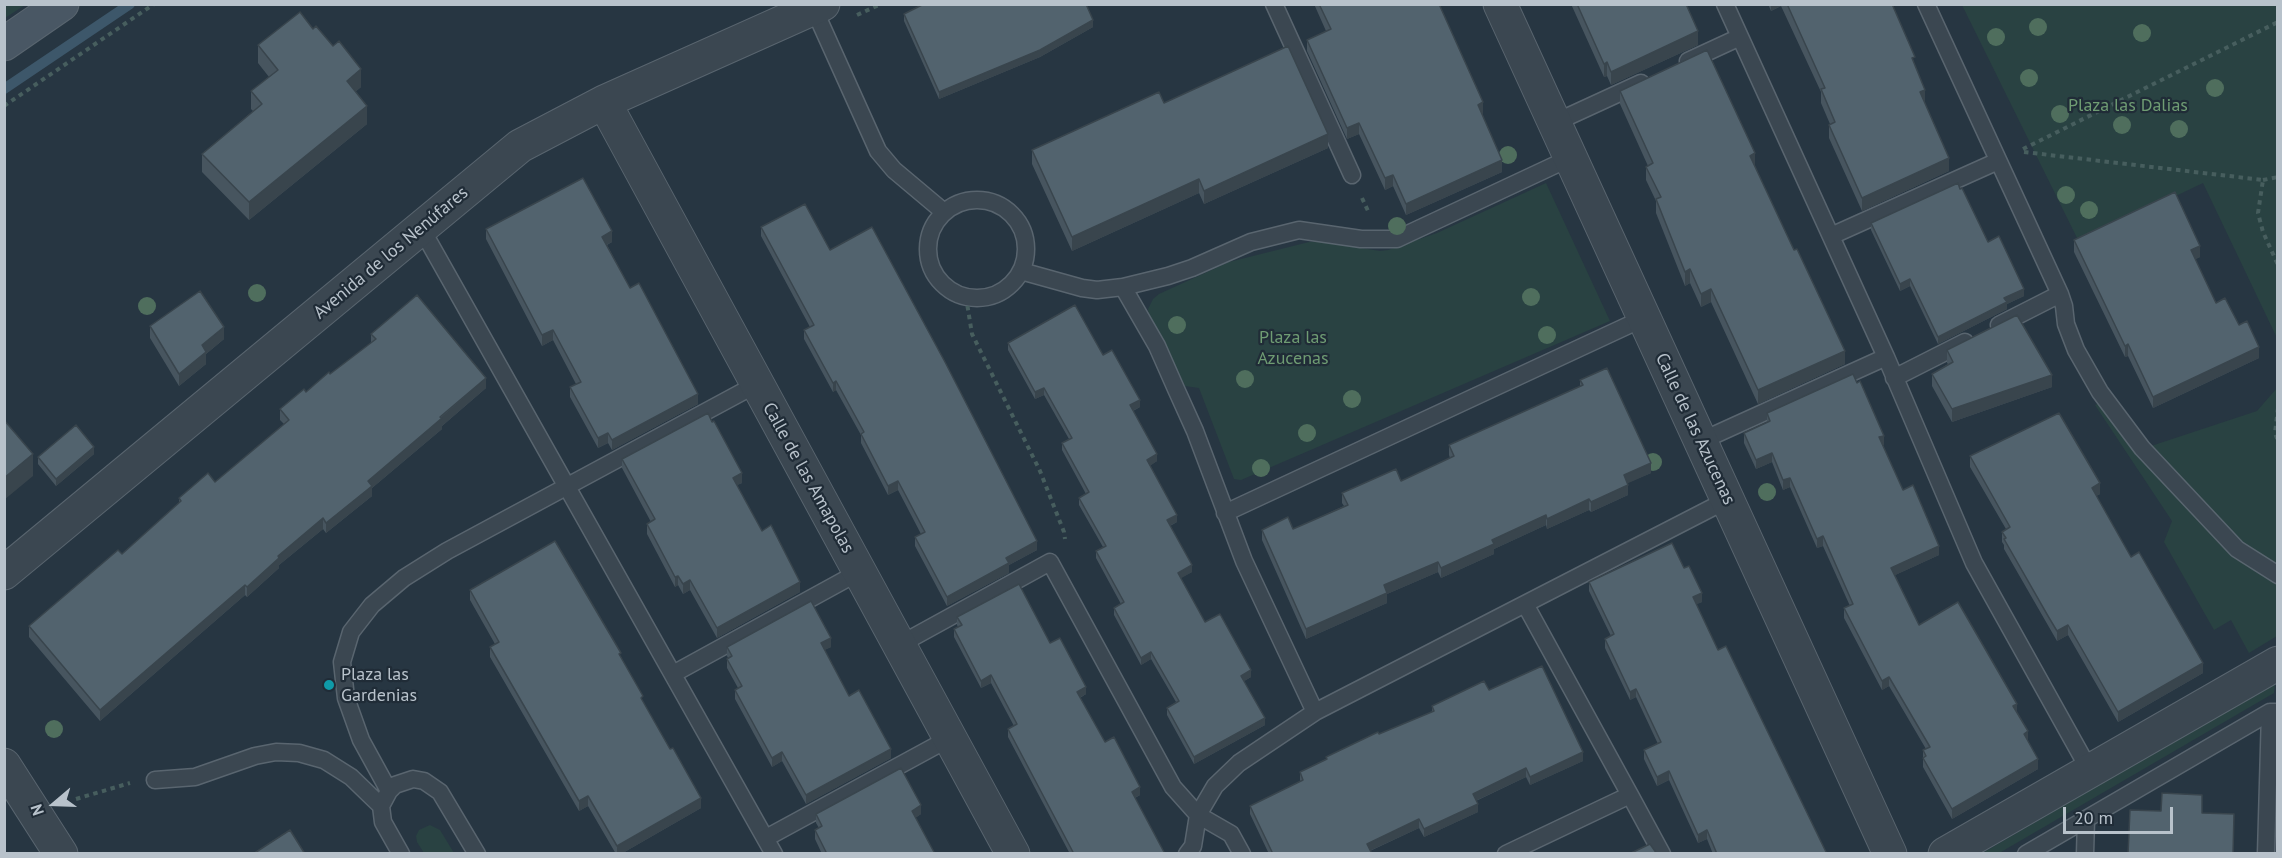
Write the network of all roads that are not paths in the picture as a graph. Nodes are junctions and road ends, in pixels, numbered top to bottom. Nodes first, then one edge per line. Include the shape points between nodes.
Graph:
1 (62, 4) edge
2 (1274, 4) edge
3 (1500, 4) edge
4 (1725, 4) edge
5 (1926, 4) edge
6 (829, 10) edge
7 (1740, 37) junction
8 (4, 44) edge
9 (1675, 67) edge
10 (1653, 77) edge
11 (604, 102) junction
12 (1554, 123) junction
13 (1570, 158) junction
14 (1998, 160) junction
15 (1352, 176) road end
16 (944, 212) junction
17 (421, 228) junction
18 (1831, 237) junction
19 (1021, 271) junction
20 (1123, 287) junction
21 (2060, 294) junction
22 (1644, 318) junction
23 (1886, 357) junction
24 (1894, 378) junction
25 (757, 384) junction
26 (1701, 441) junction
27 (568, 487) junction
28 (1728, 500) junction
29 (1225, 513) junction
30 (860, 572) junction
31 (4, 573) edge
32 (2277, 575) edge
33 (1525, 604) junction
34 (899, 645) junction
35 (2277, 663) edge
36 (673, 674) junction
37 (1315, 712) junction
38 (2275, 714) edge
39 (950, 738) junction
40 (4, 765) edge
41 (2090, 771) junction
42 (155, 780) road end
43 (1630, 795) junction
44 (385, 799) junction
45 (1198, 815) junction
46 (2086, 819) junction
47 (766, 838) junction
48 (61, 854) edge
49 (401, 854) edge
50 (477, 854) edge
51 (774, 854) edge
52 (1013, 854) edge
53 (1187, 854) edge
54 (1242, 854) edge
55 (1506, 854) edge
56 (1662, 854) edge
57 (1890, 854) edge
58 (1946, 854) edge
59 (2026, 854) edge
60 (2085, 854) edge
61 (2266, 854) edge

1 - 8 main road
2 - 15 lane
3 - 12 street, Calle de las Azucenas
4 - 7 lane
5 - 14 lane
6 - 11 street, Avenida de los Nenúfares
6 - 16 lane via 878,151 894,170
7 - 9 lane
7 - 18 lane
10 - 12 lane
11 - 17 street, Avenida de los Nenúfares via 520,146
11 - 25 street, Calle de las Amapolas
12 - 13 street, Calle de las Azucenas
13 - 20 lane via 1397,239 1299,230 1251,242 1168,276
13 - 22 street, Calle de las Azucenas
14 - 18 lane
14 - 21 lane
16 - 19 lane via 961,202 980,199 1014,216 1024,233 1026,252
16 - 19 lane via 933,226 929,261 937,278 949,290 982,299 1012,285
17 - 27 lane
17 - 31 street, Avenida de los Nenúfares
18 - 23 lane
19 - 20 lane via 1082,288
20 - 29 lane via 1172,378
21 - 24 lane
21 - 32 lane via 2076,350 2120,420 2237,549
22 - 26 street, Calle de las Azucenas
22 - 29 lane
23 - 24 lane
23 - 26 lane
24 - 41 lane via 1974,563
25 - 27 lane
25 - 30 street, Calle de las Amapolas
26 - 28 street, Calle de las Azucenas
27 - 36 lane
27 - 44 lane via 404,579 372,605 351,632 342,662 346,698
28 - 33 lane
28 - 57 street, Calle de las Azucenas
29 - 37 lane
30 - 34 street, Calle de las Amapolas
30 - 36 lane
33 - 37 lane
33 - 43 lane
34 - 39 street, Calle de las Amapolas
34 - 45 lane via 1050,562 1173,787
35 - 41 street
36 - 47 lane
37 - 45 lane via 1239,763 1215,786
38 - 46 lane
38 - 61 lane
39 - 47 lane
39 - 52 street, Calle de las Amapolas
40 - 48 street
41 - 58 street
42 - 44 lane via 195,777 276,752 299,753 324,760
43 - 55 lane
43 - 56 lane
44 - 49 lane via 383,822
44 - 50 lane via 403,781 413,779 433,785
45 - 53 lane via 1193,846
45 - 54 lane via 1231,834
46 - 59 lane
46 - 60 lane
47 - 51 lane

